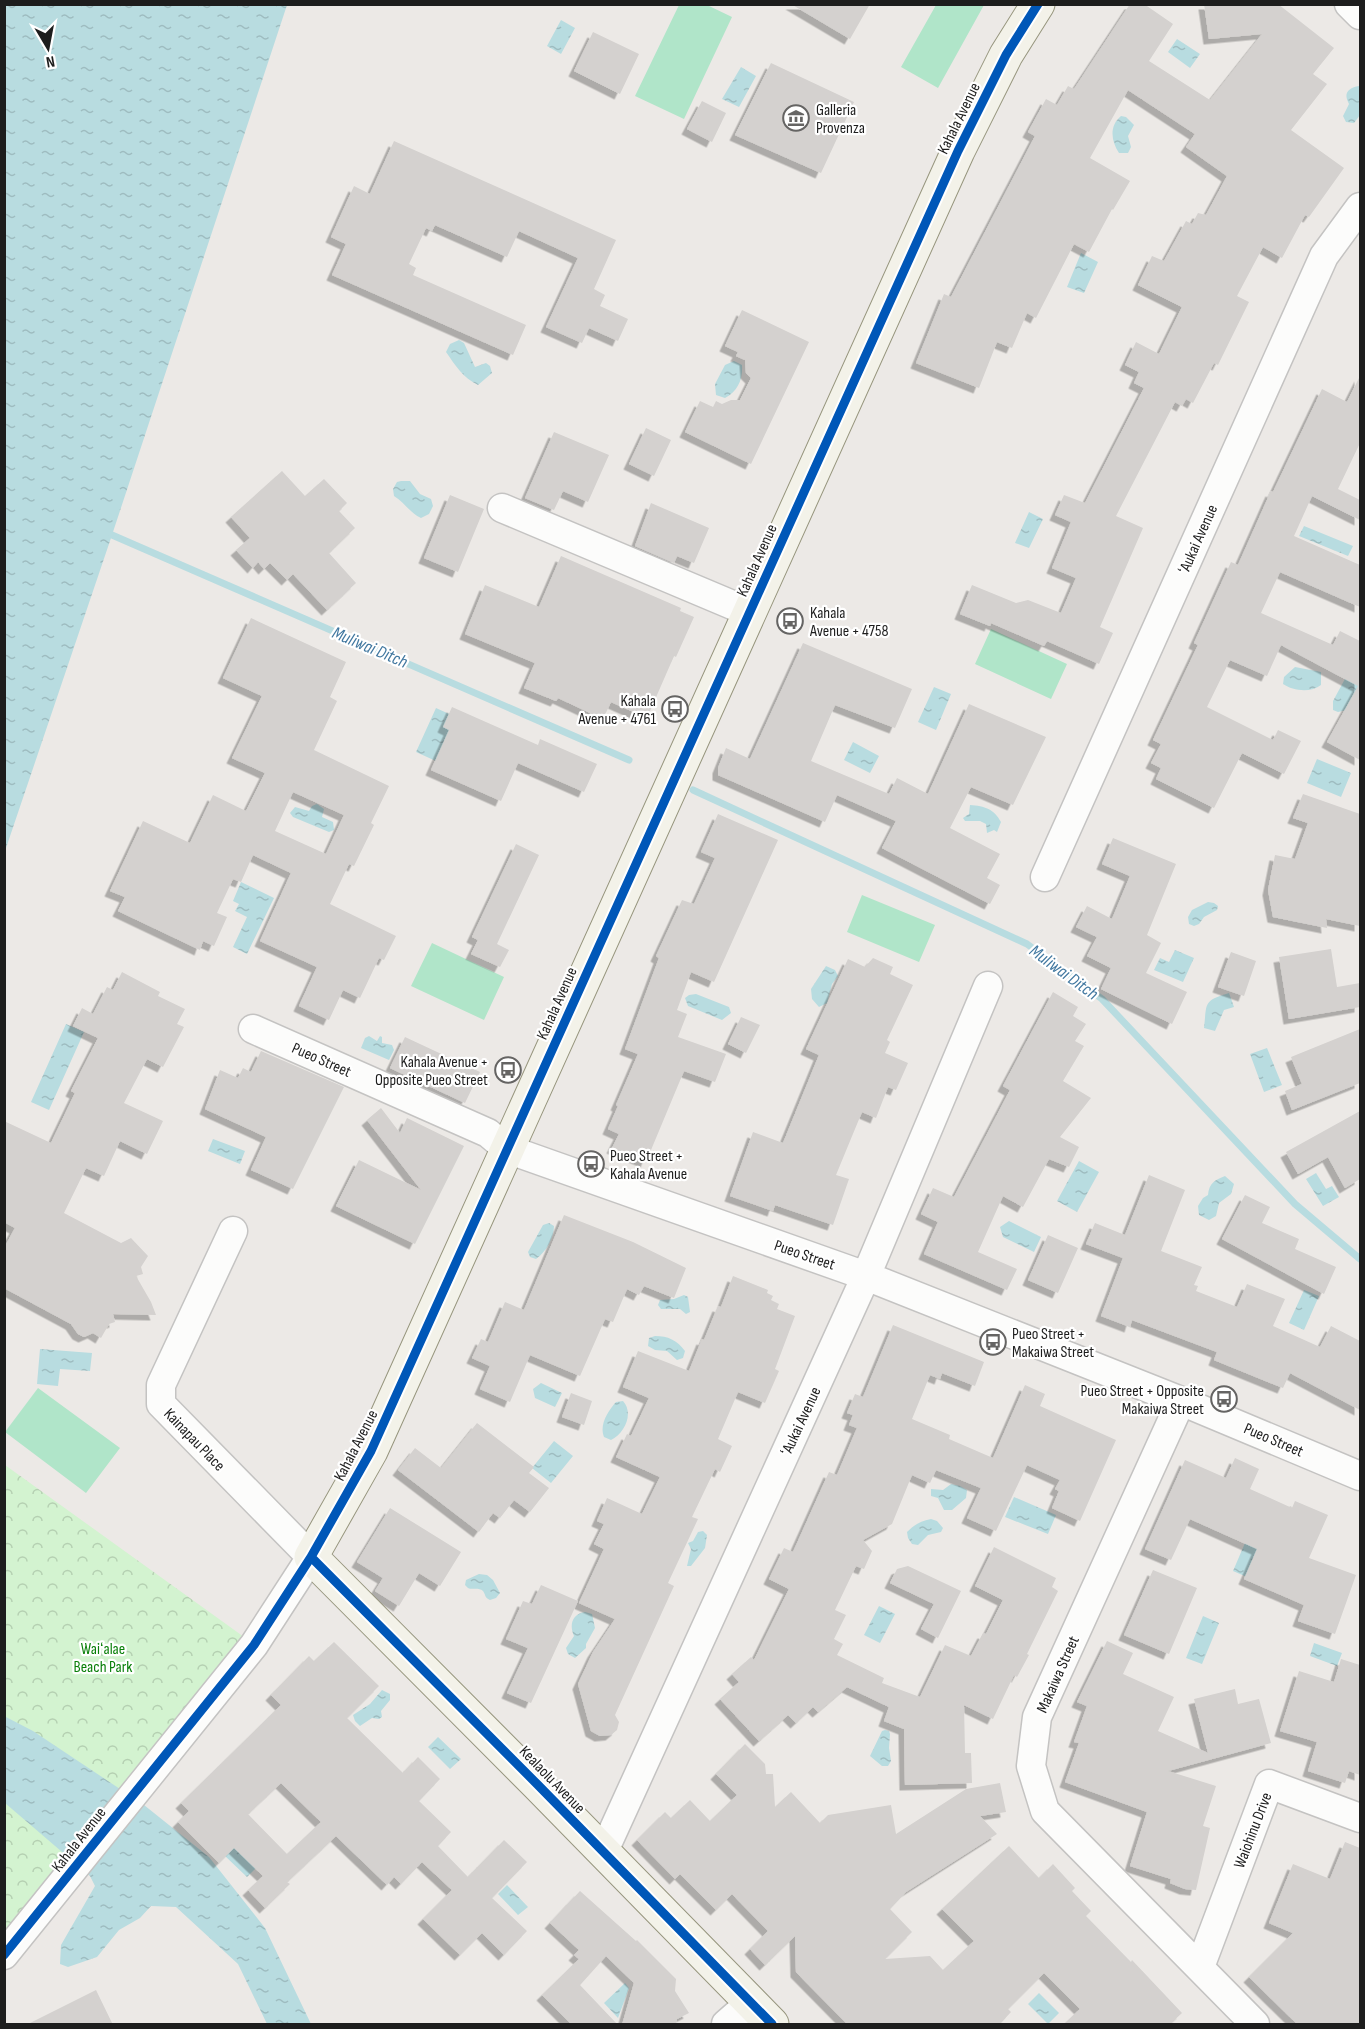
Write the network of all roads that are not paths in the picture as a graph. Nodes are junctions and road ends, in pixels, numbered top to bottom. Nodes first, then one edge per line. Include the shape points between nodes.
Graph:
1 (1038, 4) edge
2 (1349, 4) edge
3 (1360, 15) edge
4 (1360, 207) edge
5 (502, 508) dead end
6 (749, 612) junction
7 (1045, 877) dead end
8 (988, 986) dead end
9 (253, 1029) dead end
10 (507, 1149) junction
11 (233, 1231) dead end
12 (866, 1276) junction
13 (1181, 1401) junction
14 (1360, 1476) edge
15 (311, 1557) junction
16 (1360, 1818) edge
17 (603, 1853) junction
18 (4, 1955) edge
19 (1200, 1967) junction
20 (761, 2014) edge
21 (726, 2025) edge
22 (1255, 2025) edge

1 - 6 street, Kahala Avenue via 973,119
2 - 3 street
4 - 7 street, ʻAukai Avenue via 1324,256
5 - 6 street
6 - 10 street, Kahala Avenue
8 - 12 street, ʻAukai Avenue
9 - 10 street, Pueo Street via 488,1133
10 - 12 street, Pueo Street
10 - 15 street, Kahala Avenue via 371,1451
11 - 15 street, Kainapau Place via 161,1385 161,1404
12 - 13 street, Pueo Street
12 - 17 street, ʻAukai Avenue
13 - 14 street, Pueo Street
13 - 19 street, Makaiwa Street via 1037,1717 1030,1766 1045,1811
15 - 17 street, Kealaolu Avenue
15 - 18 street, Kahala Avenue via 255,1645
16 - 19 street, Waiohinu Drive via 1269,1784
17 - 20 street, Kealaolu Avenue
19 - 22 street, Makaiwa Street
20 - 21 street

